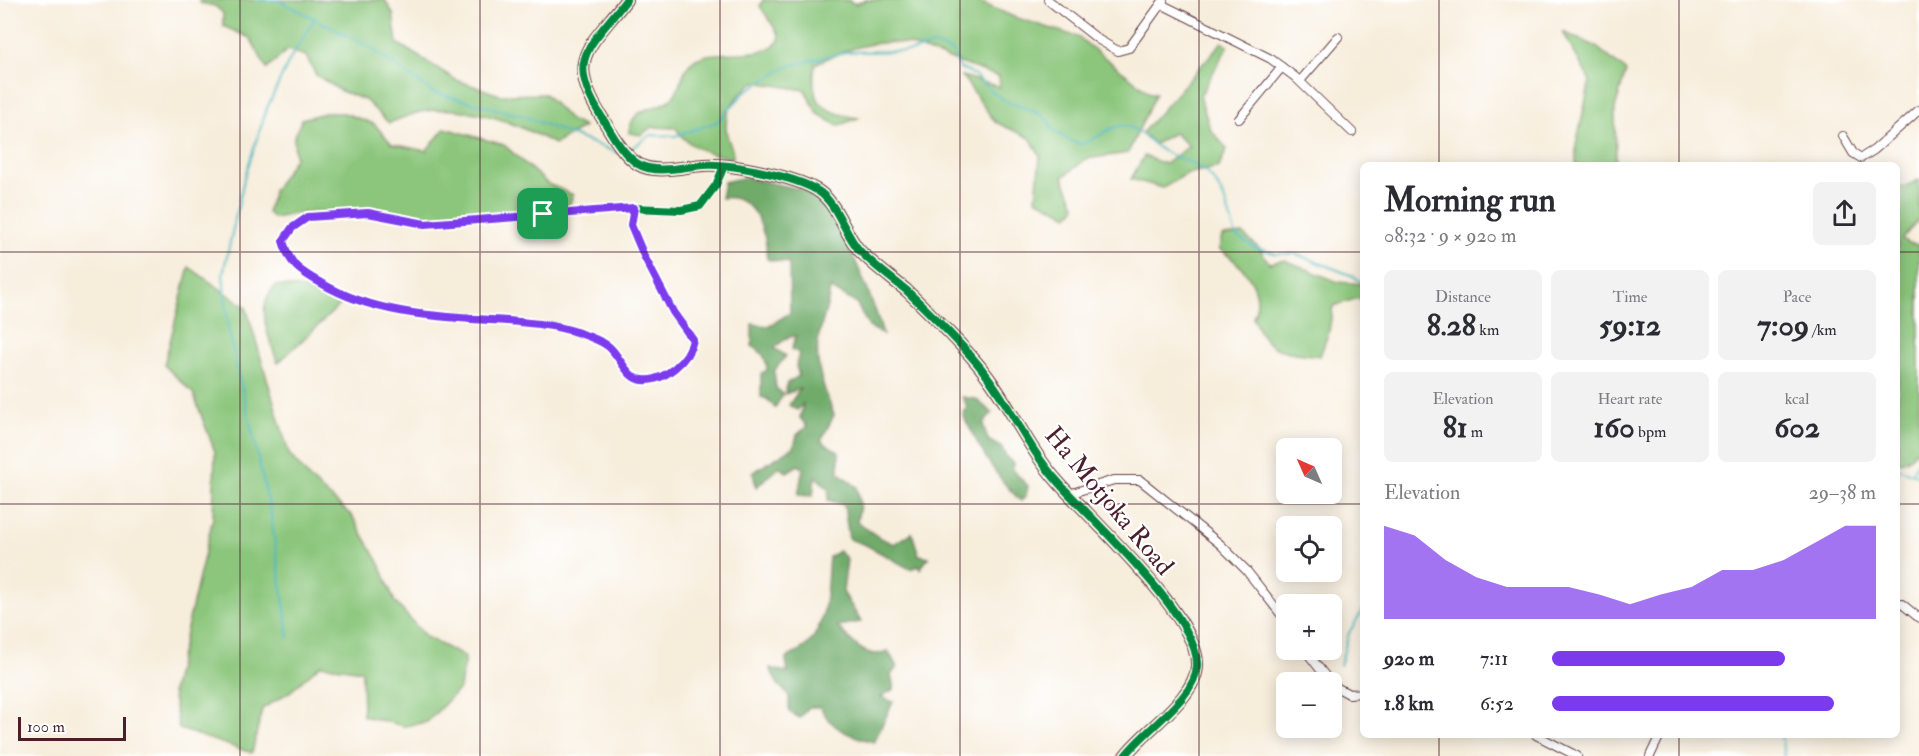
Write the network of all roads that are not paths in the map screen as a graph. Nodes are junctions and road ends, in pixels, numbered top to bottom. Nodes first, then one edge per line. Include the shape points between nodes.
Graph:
1 (626, 0) edge
2 (1048, 0) edge
3 (1163, 2) edge
4 (1338, 37) dead end
5 (1282, 67) junction
6 (1300, 81) junction
7 (1919, 110) edge
8 (1239, 119) dead end
9 (1352, 132) dead end
10 (1843, 136) dead end
11 (724, 166) junction
12 (634, 208) junction
13 (1069, 494) junction
14 (1900, 604) edge
15 (1276, 608) edge
16 (1919, 618) edge
17 (1313, 660) edge
18 (1322, 672) edge
19 (1342, 690) edge
20 (1360, 693) edge
21 (1543, 738) edge
22 (1559, 738) edge
23 (1659, 738) edge
24 (1560, 745) junction
25 (1125, 756) edge
26 (1577, 756) edge
27 (1650, 756) edge

1 - 11 street, Ha Motjoka Road via 584,57 583,81 598,112 639,166
2 - 3 street via 1118,51 1129,48
3 - 5 street
4 - 6 street
5 - 6 street
5 - 8 street
6 - 9 street
7 - 10 street via 1861,158 1853,153
11 - 12 street via 700,206 681,210
11 - 13 street, Ha Motjoka Road via 803,184 820,192 851,240 977,363 1005,400 1032,448
12 - 12 street via 425,224 368,213 308,217 292,228 283,241 288,260 345,297 393,311 531,322 575,331 608,346 628,372 641,380 672,371 693,340 673,312 644,256 631,225
13 - 15 street via 1114,480 1140,480 1220,544
13 - 25 street, Ha Motjoka Road via 1106,530 1161,595 1187,631 1198,665 1187,695 1141,736
14 - 16 street
17 - 18 street
19 - 20 street
21 - 24 street
22 - 24 street
23 - 27 street
24 - 26 street

